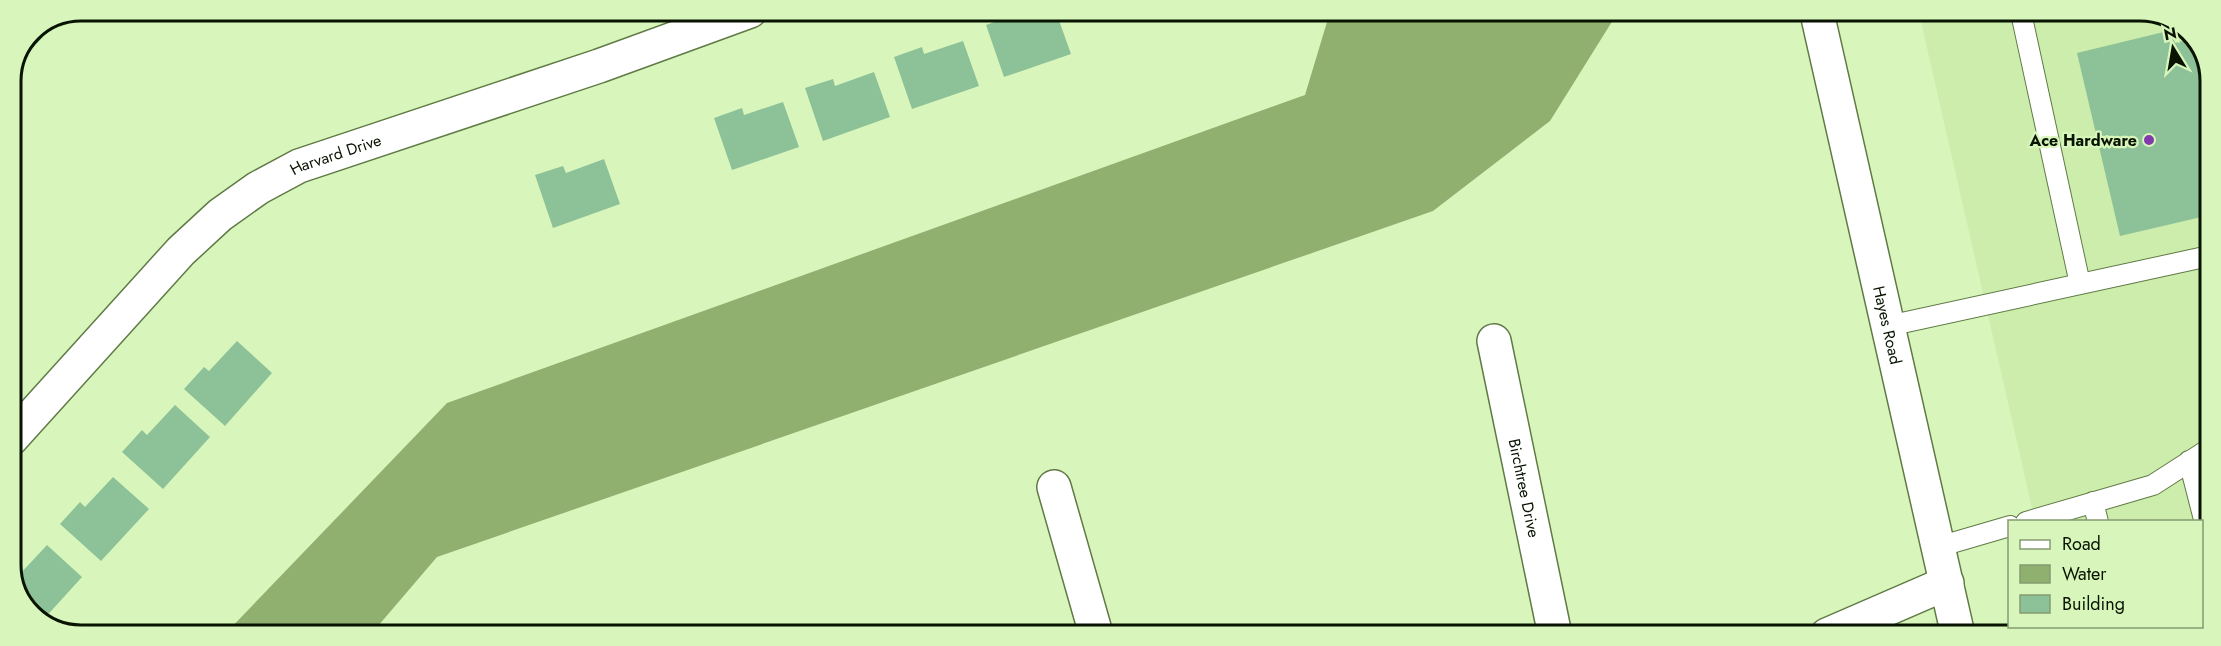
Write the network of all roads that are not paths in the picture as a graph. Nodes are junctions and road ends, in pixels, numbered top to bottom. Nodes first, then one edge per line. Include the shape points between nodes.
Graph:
1 (723, 21) edge
2 (1819, 21) edge
3 (2022, 21) edge
4 (2200, 258) edge
5 (2080, 284) junction
6 (1888, 326) junction
7 (1494, 341) dead end
8 (21, 428) edge
9 (2200, 454) edge
10 (2189, 461) junction
11 (1054, 487) dead end
12 (2093, 502) junction
13 (2200, 504) edge
14 (2033, 520) edge
15 (2098, 520) edge
16 (2008, 527) edge
17 (1938, 547) junction
18 (1947, 583) junction
19 (1093, 625) edge
20 (1553, 625) edge
21 (1850, 625) edge
22 (1956, 625) edge

1 - 8 street, Harvard Drive via 299,166 258,188 220,215 181,251
2 - 6 street, Hayes Road
3 - 5 lane
4 - 5 lane
5 - 6 lane
6 - 17 street, Hayes Road
7 - 20 street, Birchtree Drive
9 - 10 lane
10 - 12 lane via 2153,485
10 - 13 lane
11 - 19 street
12 - 14 lane
12 - 15 lane
16 - 17 lane
17 - 18 street, Hayes Road
18 - 21 street
18 - 22 street, Hayes Road

